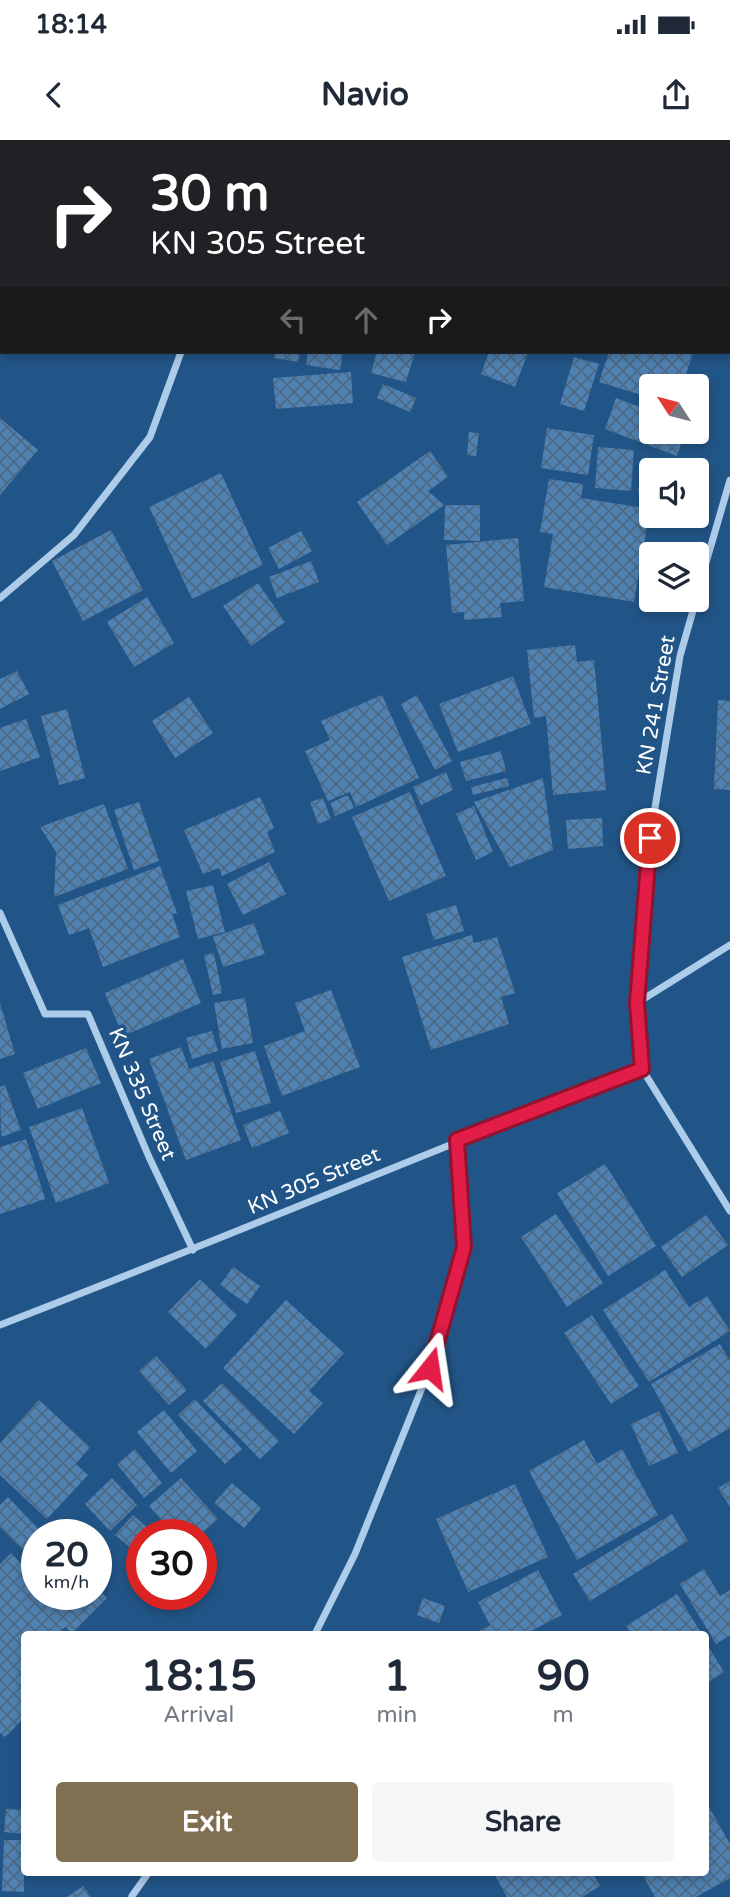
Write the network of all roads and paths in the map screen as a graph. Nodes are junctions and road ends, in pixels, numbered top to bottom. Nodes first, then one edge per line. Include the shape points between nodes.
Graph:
1 (180, 354) edge
2 (730, 480) edge
3 (709, 554) edge
4 (0, 598) edge
5 (692, 612) edge
6 (0, 913) edge
7 (730, 945) edge
8 (637, 1003) junction
9 (642, 1069) junction
10 (457, 1140) junction
11 (730, 1211) edge
12 (193, 1251) junction
13 (0, 1325) edge
14 (316, 1631) edge
15 (146, 1876) edge
16 (132, 1896) edge

1 - 4 street via 150,437 74,535
2 - 3 street, KN 241 Street
5 - 8 street, KN 241 Street via 680,656 650,838
6 - 12 street, KN 335 Street via 45,1014 88,1014
7 - 8 street
8 - 9 street, KN 241 Street
9 - 10 street, KN 305 Street
9 - 11 street, KN 241 Street
10 - 12 street, KN 305 Street
10 - 14 street via 464,1247 430,1368 355,1554
12 - 13 street, KN 305 Street
15 - 16 street

